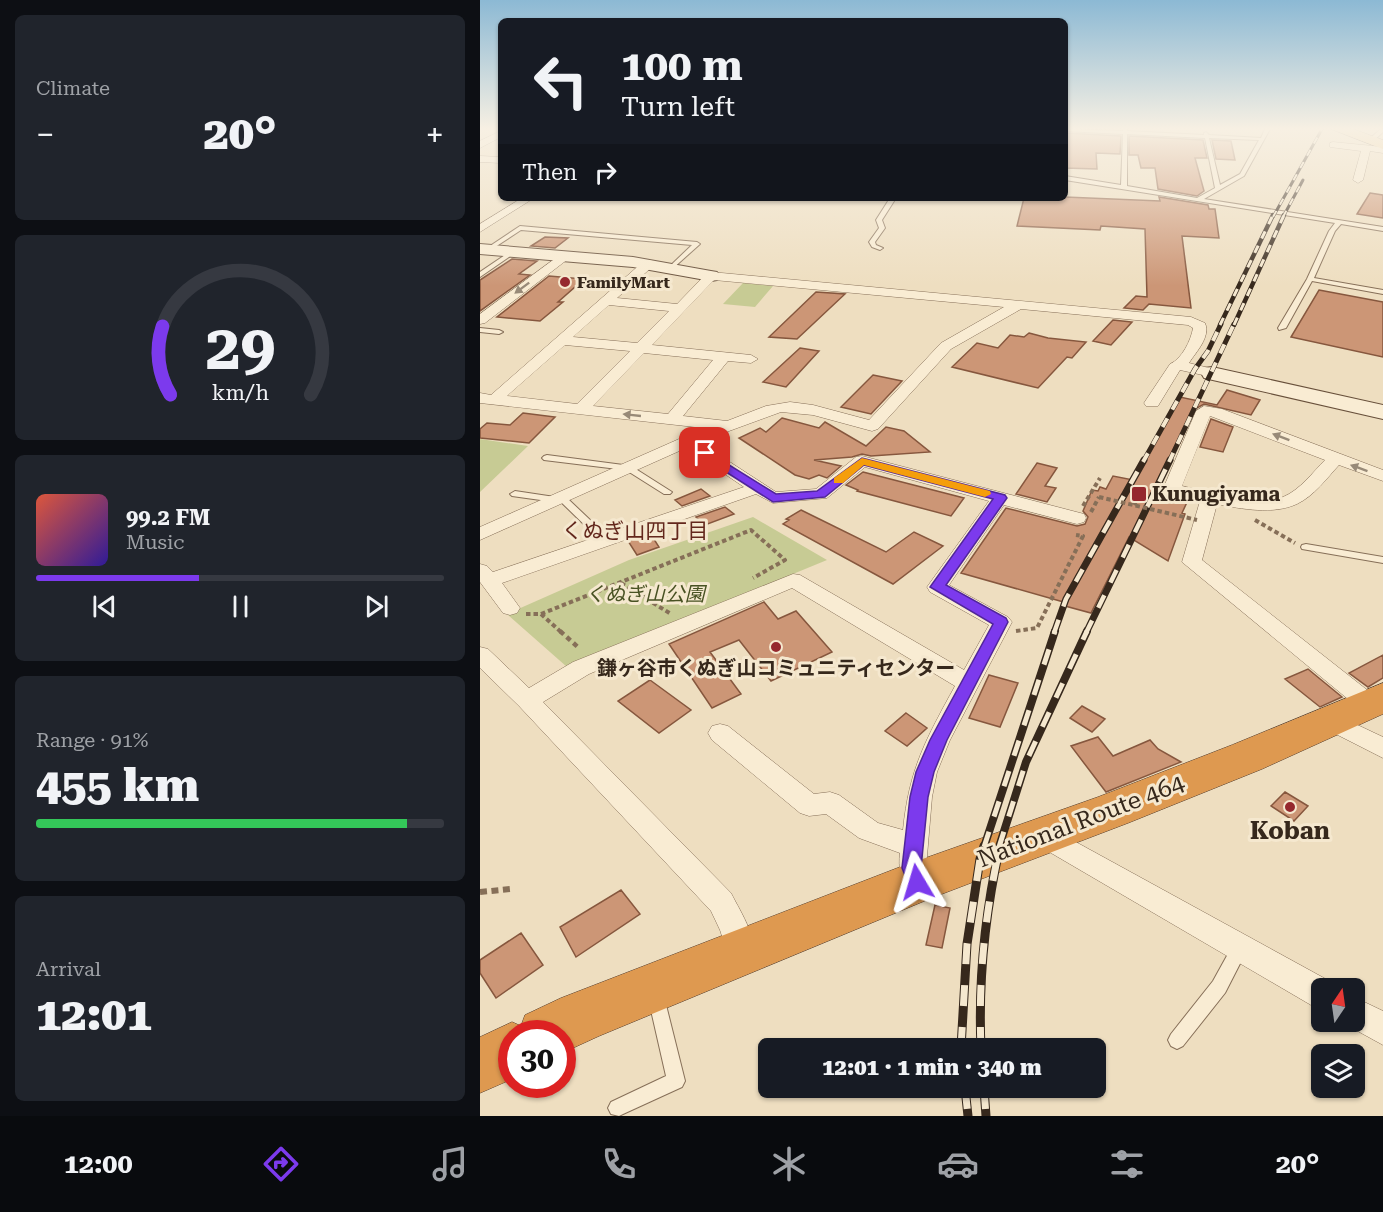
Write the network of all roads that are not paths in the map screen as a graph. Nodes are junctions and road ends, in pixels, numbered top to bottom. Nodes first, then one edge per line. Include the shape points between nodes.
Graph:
1 (1083, 181) edge
2 (1124, 181) edge
3 (1216, 181) edge
4 (1232, 181) edge
5 (1124, 188) junction
6 (1218, 189) junction
7 (1198, 200) junction
8 (525, 201) edge
9 (891, 201) edge
10 (504, 202) dead end
11 (1339, 222) junction
12 (480, 229) edge
13 (1383, 229) edge
14 (880, 248) dead end
15 (484, 249) edge
16 (513, 252) junction
17 (564, 256) junction
18 (648, 264) junction
19 (671, 268) junction
20 (480, 275) edge
21 (711, 276) junction
22 (1310, 279) junction
23 (1383, 292) edge
24 (605, 301) junction
25 (1018, 305) junction
26 (680, 308) junction
27 (480, 320) edge
28 (1282, 328) dead end
29 (480, 330) edge
30 (499, 332) dead end
31 (561, 340) junction
32 (641, 348) junction
33 (723, 356) junction
34 (751, 359) dead end
35 (1180, 365) junction
36 (1212, 373) joint
37 (487, 399) edge
38 (1152, 403) dead end
39 (580, 410) junction
40 (1383, 412) edge
41 (671, 420) junction
42 (732, 426) junction
43 (688, 442) junction
44 (547, 458) dead end
45 (1336, 459) junction
46 (628, 468) junction
47 (1383, 476) edge
48 (758, 488) junction
49 (667, 492) dead end
50 (515, 494) dead end
51 (1000, 498) junction
52 (558, 499) junction
53 (1215, 499) junction
54 (1077, 518) road end
55 (480, 534) edge
56 (602, 536) dead end
57 (1306, 548) road end
58 (1383, 560) edge
59 (484, 575) edge
60 (510, 608) road end
61 (480, 656) edge
62 (969, 684) junction
63 (527, 700) junction
64 (1360, 707) edge
65 (720, 733) dead end
66 (1383, 748) edge
67 (1043, 835) junction
68 (916, 863) junction
69 (1240, 947) junction
70 (741, 954) junction
71 (654, 988) junction
72 (1311, 988) edge
73 (1365, 1018) edge
74 (574, 1020) edge
75 (1383, 1029) edge
76 (1177, 1040) dead end
77 (498, 1056) edge
78 (480, 1066) edge
79 (618, 1108) dead end

1 - 5 lane
2 - 5 lane
3 - 6 lane
4 - 6 lane
5 - 7 lane
6 - 7 lane
7 - 11 lane
8 - 10 street
8 - 12 street
9 - 14 lane via 879,220 882,228 872,242
11 - 13 lane
11 - 22 lane
15 - 16 street
15 - 19 lane via 520,228 697,243
16 - 17 street
16 - 20 lane
17 - 18 street
17 -> 27 street
18 - 19 street
18 - 24 street
19 - 21 street
21 - 25 street
21 - 26 street
22 - 23 lane
22 - 28 lane
24 - 26 street
24 - 31 street
25 - 35 street via 1191,321 1201,329
25 - 42 street via 946,346 872,426 786,406
26 - 32 street
29 - 30 lane
31 - 32 street
31 - 37 street
32 - 33 street
32 - 39 street
33 - 34 street
33 - 41 street
35 - 36 street
35 - 38 street
36 - 40 street
37 - 39 street
41 -> 39 street
41 - 42 street
42 - 43 street
43 - 46 street
43 - 48 street
44 - 46 lane
47 -> 45 street
45 - 53 street via 1293,499 1282,504
45 -> 53 street via 1205,409 1172,489
46 - 49 lane
46 - 52 street
48 - 51 street via 773,498 821,494 862,461
48 - 59 street
50 - 52 lane
51 - 54 street
51 - 62 street via 937,587 1001,622
52 - 55 street
52 - 56 lane
53 - 64 street via 1192,562
57 - 58 lane
59 - 60 street
61 - 63 street
62 - 63 street via 794,579 580,658
62 - 68 street via 925,772 919,797
63 - 70 street via 721,902
64 - 66 street
64 - 67 highway, National Route 464 via 1247,757
65 - 68 street via 809,805 830,803 875,836 897,842
67 - 68 highway, National Route 464
67 - 69 street
68 - 70 highway, National Route 464
69 - 72 street
69 - 76 lane via 1219,987
70 - 71 highway, National Route 464
71 - 74 highway, National Route 464
71 - 79 lane via 676,1081
73 - 75 street
77 - 78 highway

